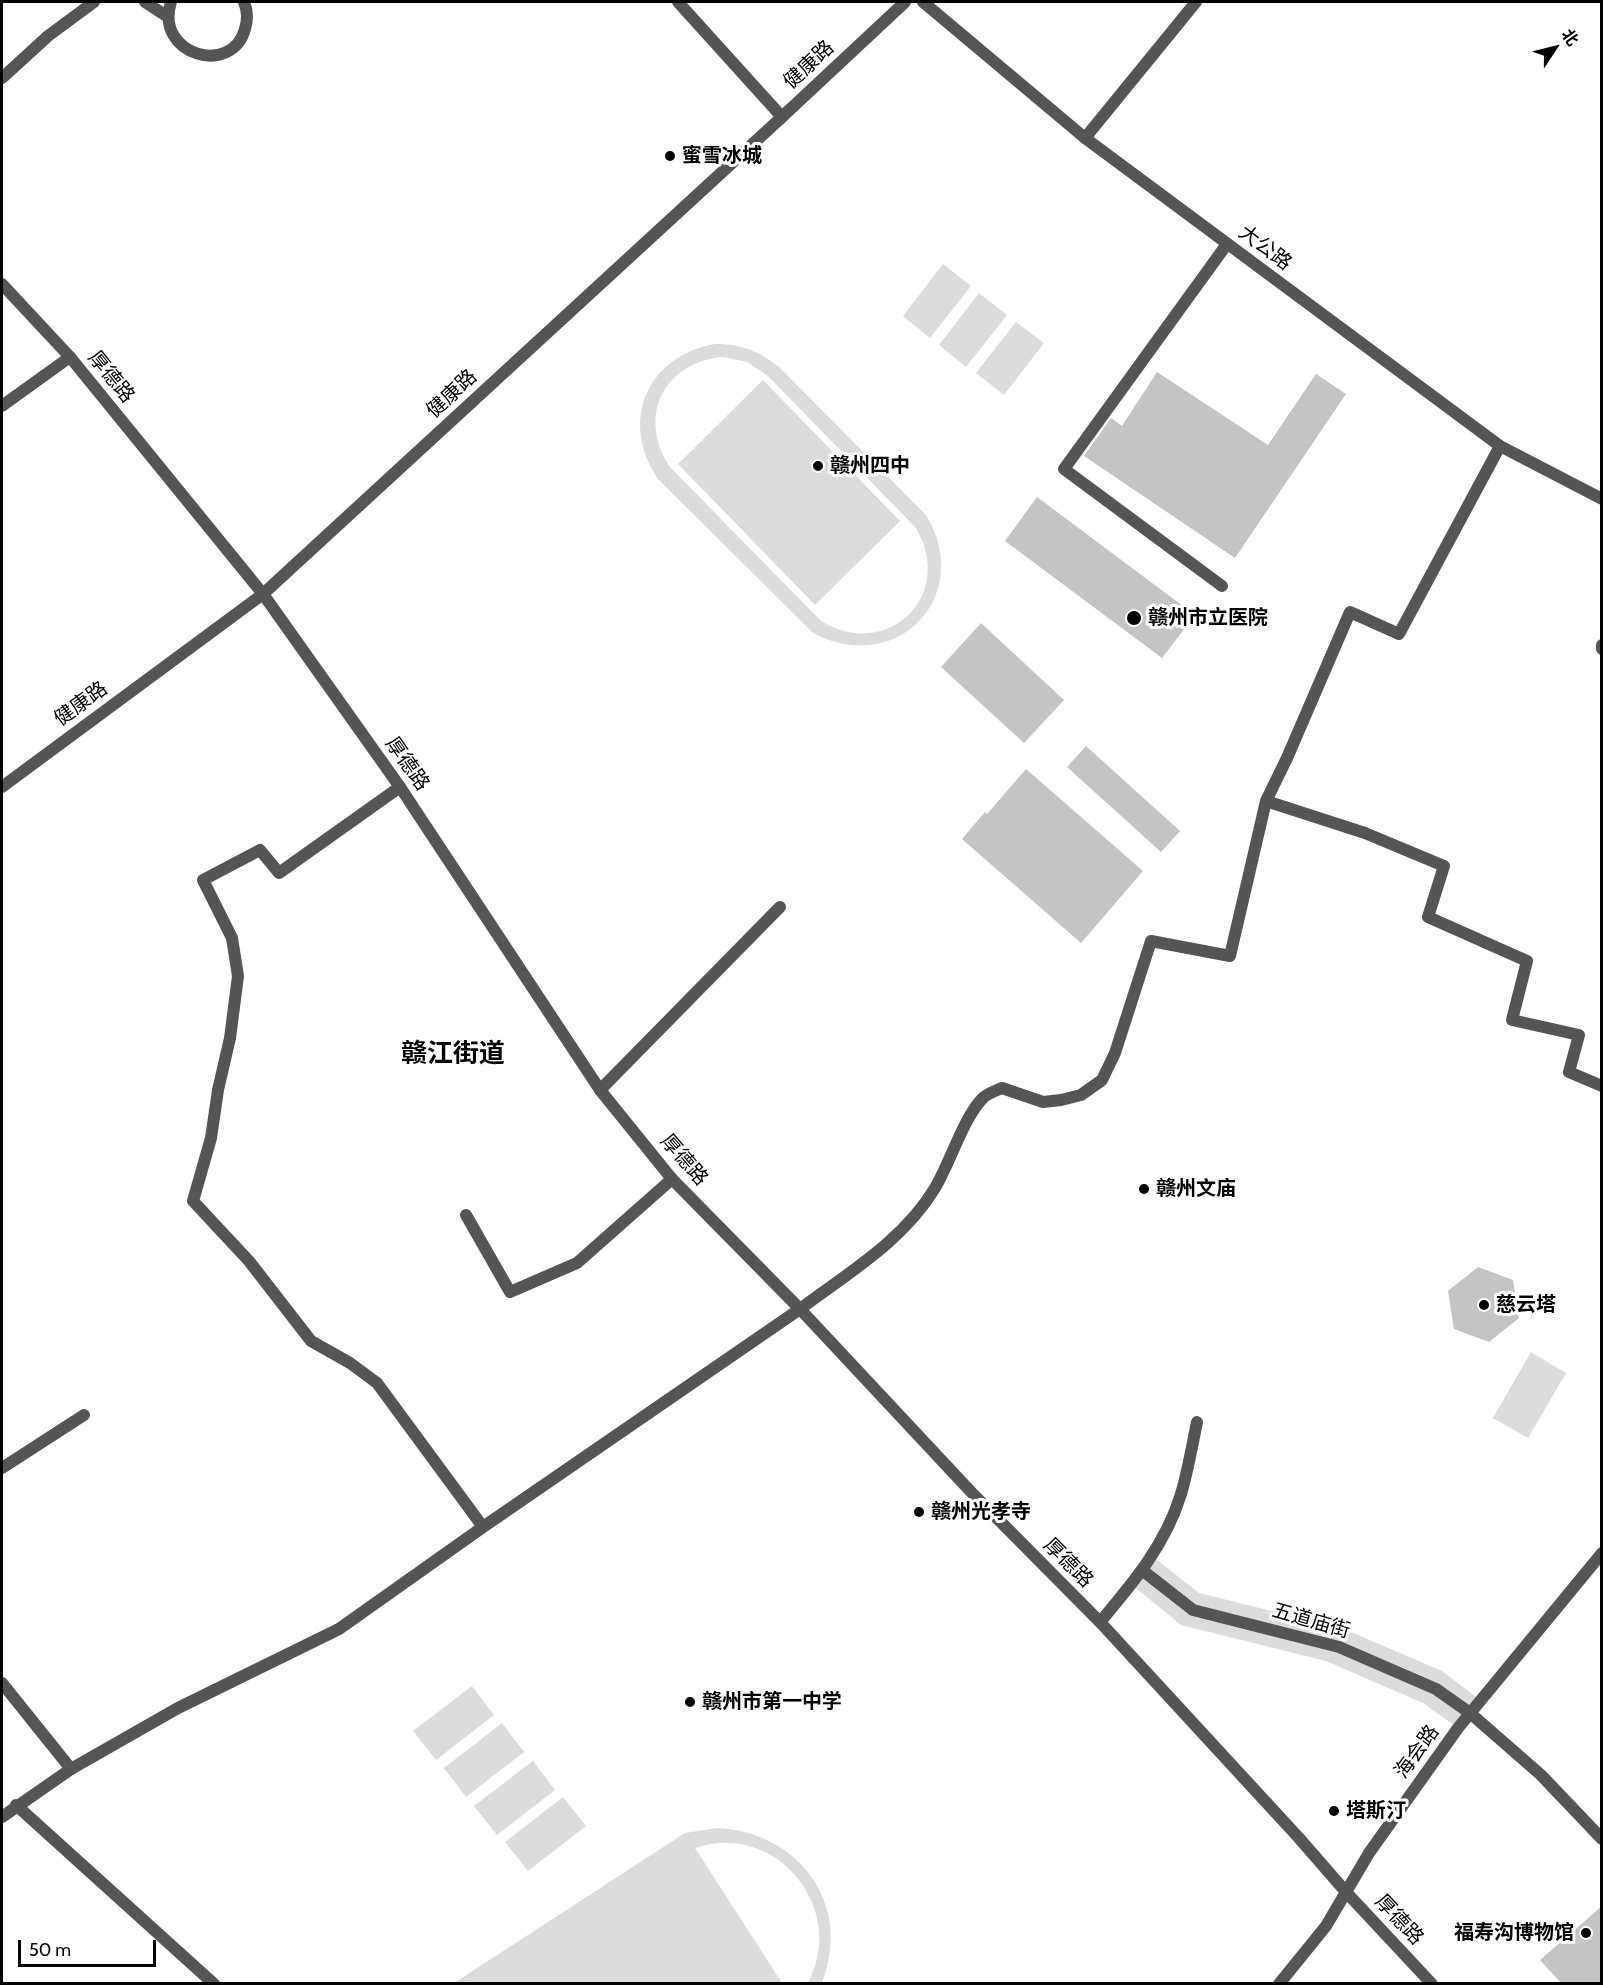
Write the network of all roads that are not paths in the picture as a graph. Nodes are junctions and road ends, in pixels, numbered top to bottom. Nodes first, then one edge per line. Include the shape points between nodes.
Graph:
1 (94, 2) edge
2 (146, 2) edge
3 (171, 2) edge
4 (244, 2) edge
5 (678, 2) edge
6 (904, 2) edge
7 (923, 2) edge
8 (1196, 2) edge
9 (168, 17) junction
10 (2, 78) edge
11 (782, 117) junction
12 (1085, 138) junction
13 (1227, 244) junction
14 (2, 284) edge
15 (70, 357) junction
16 (2, 406) edge
17 (1500, 446) junction
18 (1602, 499) edge
19 (1222, 586) dead end
20 (263, 594) junction
21 (400, 786) junction
22 (2, 787) edge
23 (1266, 801) junction
24 (780, 907) dead end
25 (1602, 1086) edge
26 (600, 1090) junction
27 (672, 1179) junction
28 (466, 1215) dead end
29 (800, 1309) junction
30 (84, 1415) dead end
31 (1197, 1422) dead end
32 (2, 1468) edge
33 (483, 1527) junction
34 (1602, 1553) edge
35 (1142, 1570) junction
36 (1100, 1622) junction
37 (2, 1683) edge
38 (1470, 1713) junction
39 (71, 1769) junction
40 (16, 1805) junction
41 (2, 1817) edge
42 (1602, 1839) edge
43 (1346, 1892) junction
44 (214, 1983) edge
45 (1279, 1983) edge
46 (1432, 1983) edge

1 - 10 street via 48,36
2 - 9 street
3 - 9 street
4 - 9 street via 244,34 226,52 213,56 187,50 177,42
5 - 11 street
6 - 11 street, 健康路
7 - 12 street, 大公路
8 - 12 street
11 - 20 street, 健康路
12 - 13 street, 大公路
13 - 17 street, 大公路
13 - 19 street via 1064,469
14 - 15 street, 厚德路
15 - 16 street
15 - 20 street, 厚德路
17 - 18 street, 大公路
17 - 23 street via 1399,634 1350,612
20 - 21 street, 厚德路
20 - 22 street, 健康路
21 - 26 street, 厚德路
21 - 33 street via 279,873 260,850 203,880 232,938 238,976 211,1138 193,1201 249,1261 311,1341 377,1383
23 - 25 street via 1365,833 1444,866 1428,917 1527,962 1512,1020 1579,1035 1569,1072
23 - 29 street via 1230,956 1151,941 1115,1053 1102,1080 1081,1095 1061,1100 1043,1102 1002,1088 983,1097 916,1216 896,1237
24 - 26 street
26 - 27 street, 厚德路
27 - 28 street via 577,1263 510,1292
27 - 29 street, 厚德路
29 - 33 street
29 - 36 street, 厚德路 via 973,1494
30 - 32 street
31 - 35 street via 1181,1494 1166,1531
33 - 39 street via 339,1629 178,1708
34 - 38 street, 海会路
35 - 36 street
35 - 38 street, 五道庙街 via 1193,1610 1339,1647 1436,1689
36 - 43 street, 厚德路
37 - 39 street
38 - 42 street, 五道庙街 via 1541,1774
38 - 43 street, 海会路 via 1369,1853
39 - 40 street
40 - 41 street
40 - 44 street
43 - 45 street, 海会路 via 1326,1926
43 - 46 street, 厚德路

